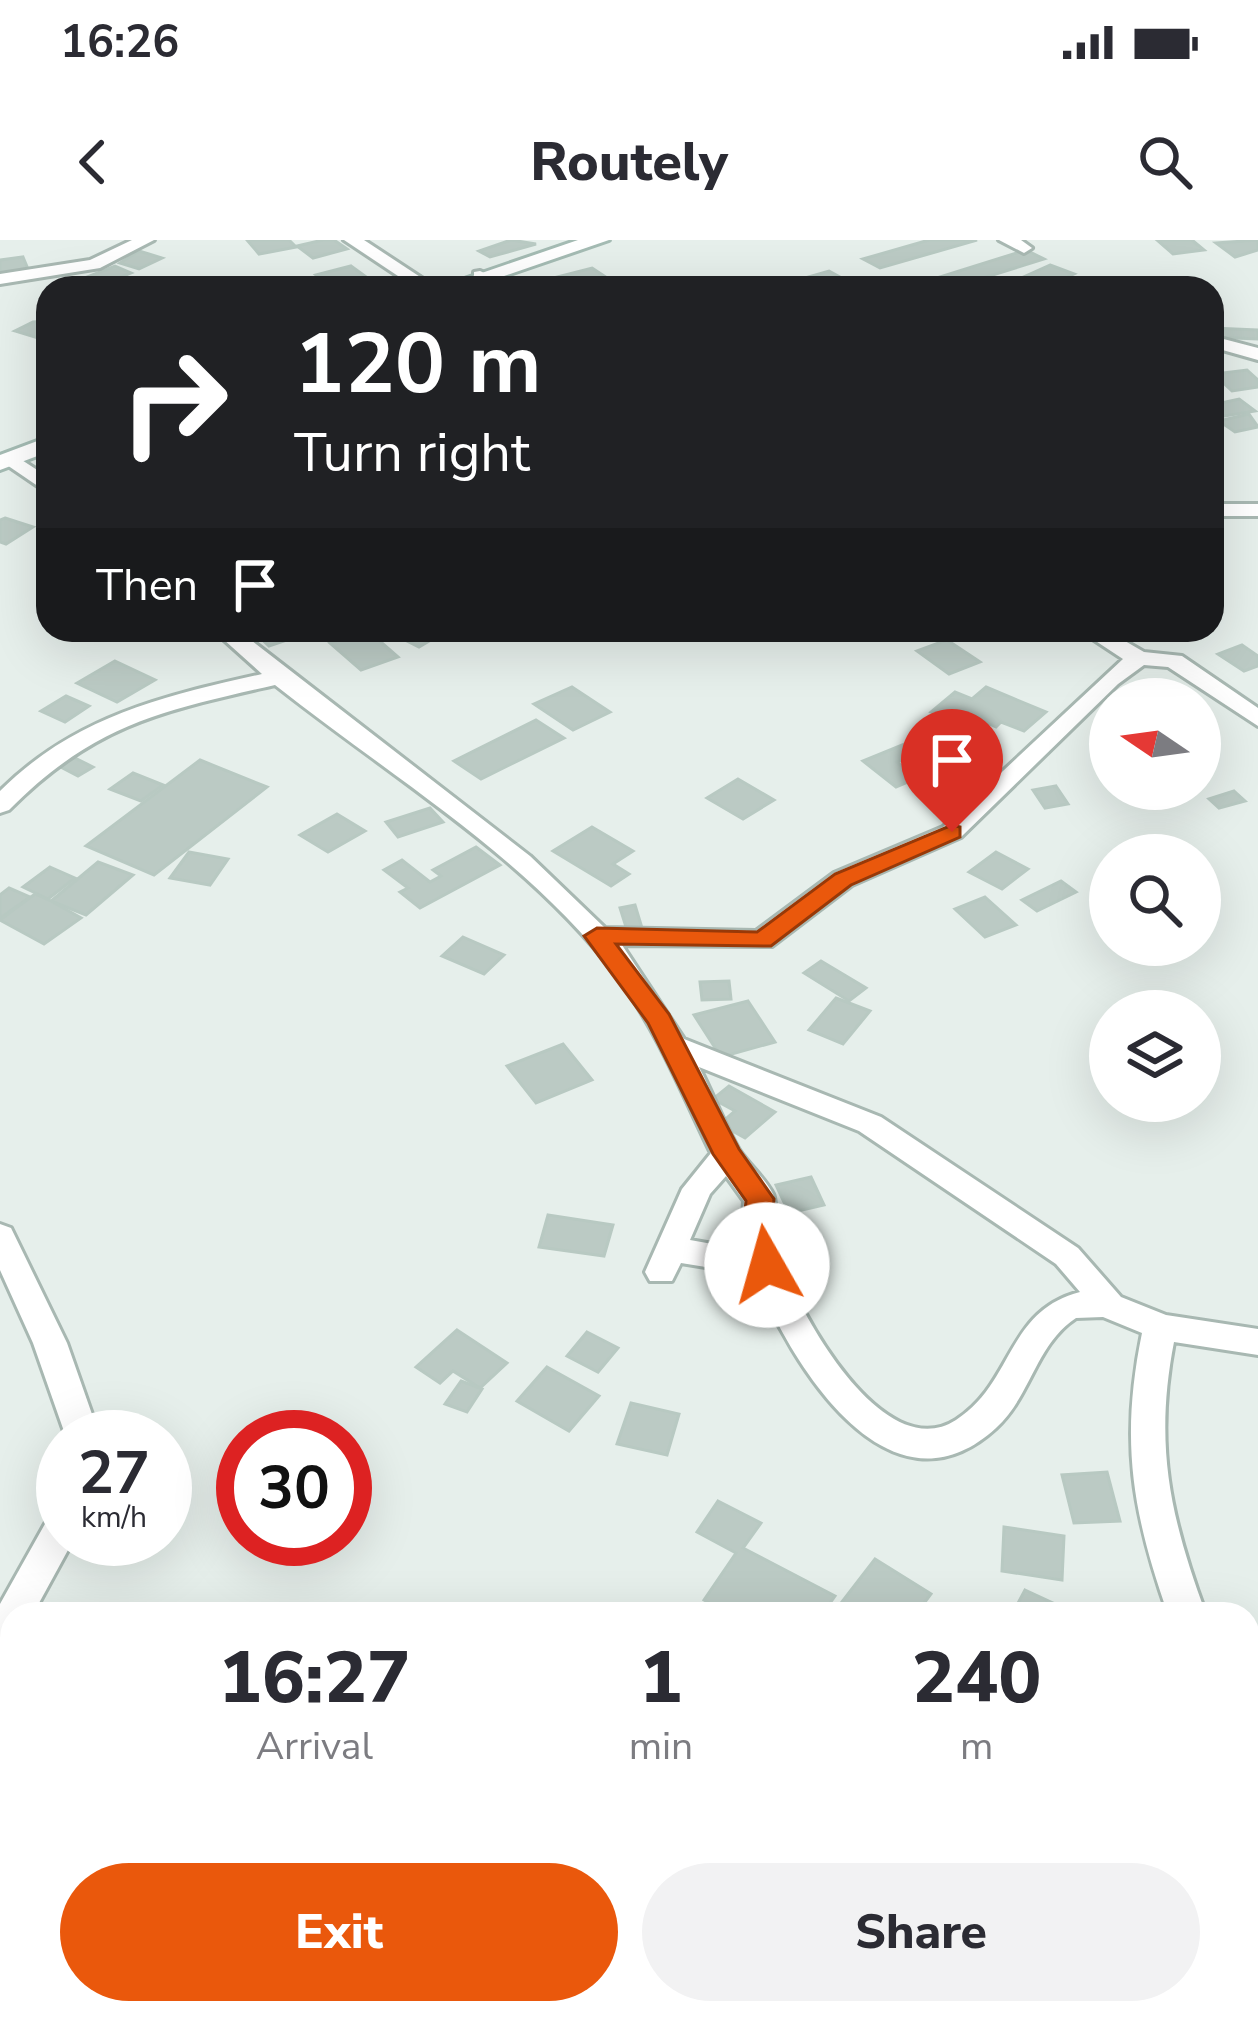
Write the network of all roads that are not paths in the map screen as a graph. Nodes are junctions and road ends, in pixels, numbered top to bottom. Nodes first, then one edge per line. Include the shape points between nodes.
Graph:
1 (146, 240) edge
2 (352, 240) edge
3 (599, 240) edge
4 (409, 276) edge
5 (483, 276) edge
6 (0, 279) edge
7 (1224, 344) edge
8 (1258, 354) edge
9 (36, 450) edge
10 (6, 461) edge
11 (36, 480) edge
12 (1258, 509) edge
13 (1224, 510) edge
14 (237, 642) edge
15 (1111, 642) edge
16 (1139, 658) junction
17 (277, 678) junction
18 (1258, 719) edge
19 (0, 805) edge
20 (597, 936) junction
21 (672, 1045) junction
22 (727, 1154) junction
23 (0, 1235) edge
24 (767, 1265) junction
25 (1108, 1302) junction
26 (1160, 1327) junction
27 (1258, 1342) edge
28 (74, 1410) edge
29 (41, 1566) edge
30 (21, 1602) edge
31 (1183, 1602) edge

1 - 6 street via 94,264
2 - 4 street
3 - 5 main road
7 - 8 street
9 - 10 main road
10 - 11 street
12 - 13 street
14 - 17 street
15 - 16 street
16 - 18 street via 1174,661
16 - 20 street via 952,832 843,879 762,940
17 - 19 street via 129,712 47,757
17 - 20 street via 505,853
20 - 21 street
21 - 22 street
21 - 25 street via 870,1124 1067,1256
22 - 24 street via 760,1199 757,1231
22 - 24 street via 697,1189 666,1261
23 - 28 street
24 - 25 street via 791,1324 853,1408 905,1440 935,1444 970,1430 1005,1398 1057,1312
25 - 26 street
26 - 27 street
26 - 31 street via 1144,1455 1154,1524
29 - 30 street

